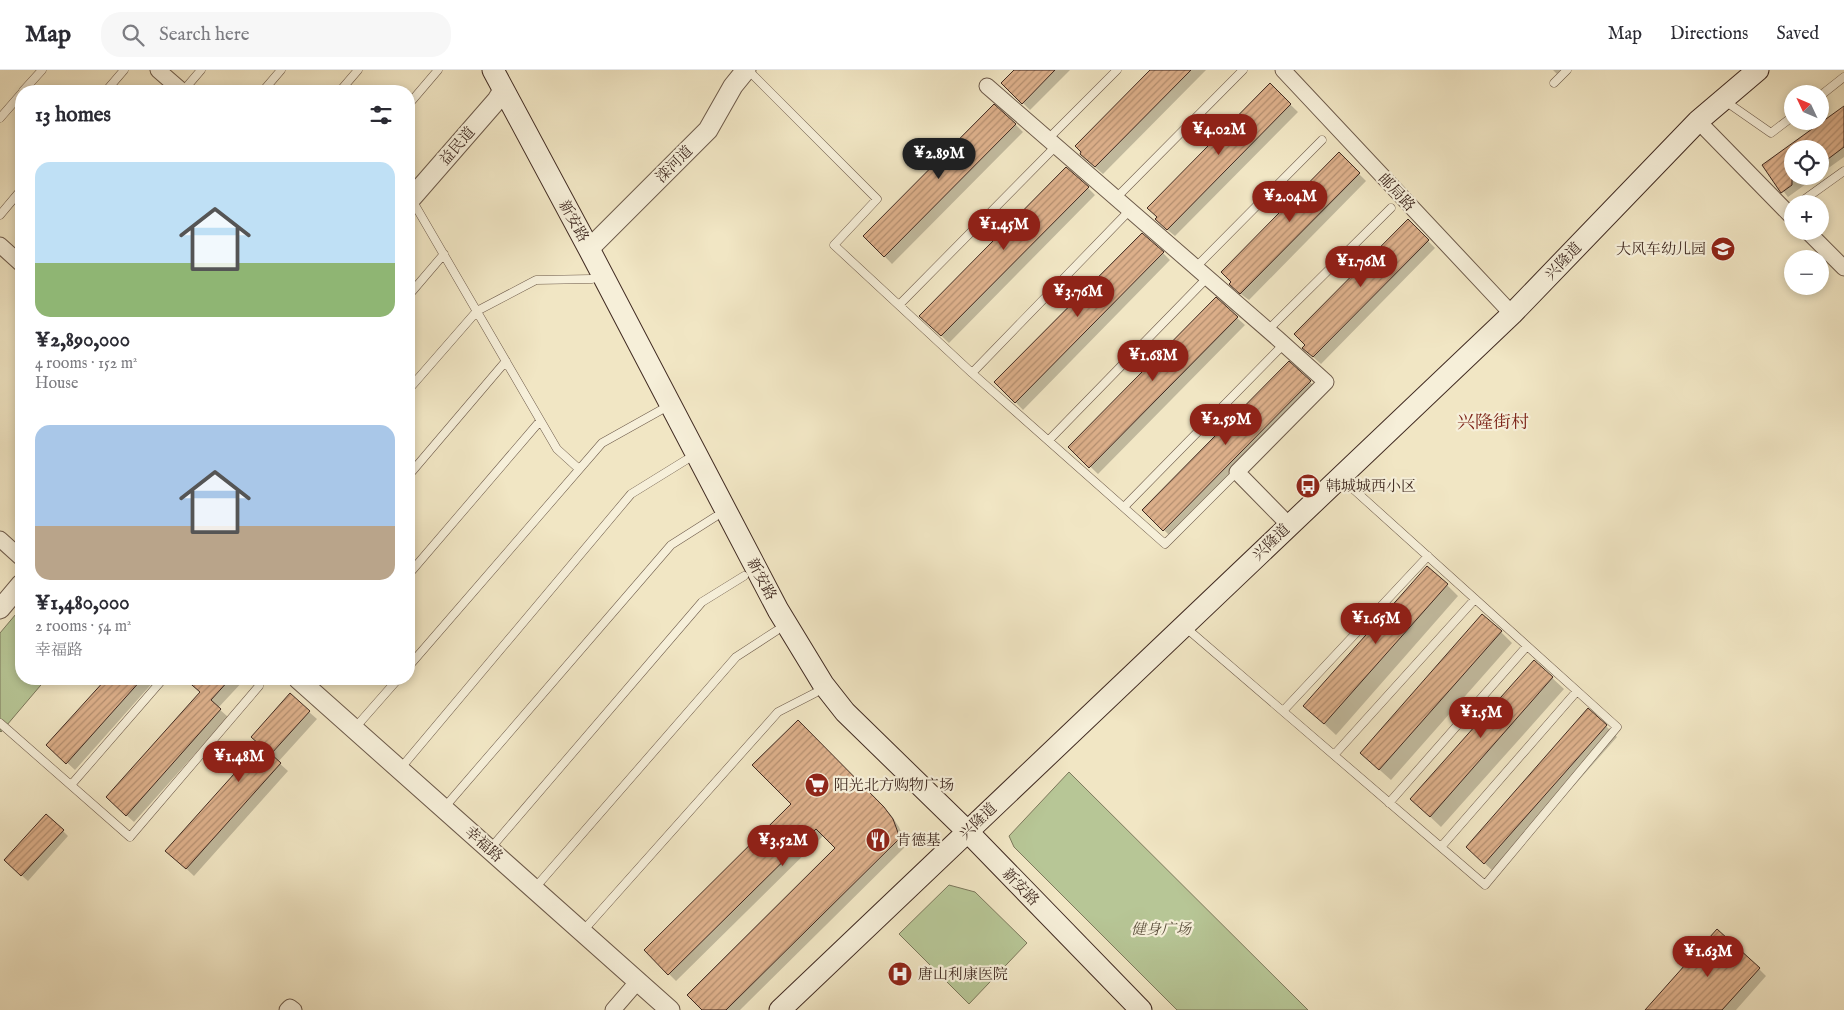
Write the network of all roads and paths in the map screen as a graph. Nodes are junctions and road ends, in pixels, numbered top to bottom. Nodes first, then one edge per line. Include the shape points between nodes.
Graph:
1 (42, 70) edge
2 (124, 70) edge
3 (158, 70) edge
4 (202, 70) edge
5 (281, 70) edge
6 (358, 70) edge
7 (438, 70) edge
8 (481, 70) edge
9 (493, 70) edge
10 (747, 70) edge
11 (1117, 70) edge
12 (1243, 70) edge
13 (1283, 70) edge
14 (1566, 70) edge
15 (1758, 70) edge
16 (1844, 77) edge
17 (1554, 83) dead end
18 (28, 85) edge
19 (111, 85) edge
20 (176, 85) edge
21 (188, 85) edge
22 (268, 85) edge
23 (345, 85) edge
24 (987, 86) dead end
25 (1829, 89) edge
26 (500, 95) junction
27 (415, 97) edge
28 (15, 100) edge
29 (1723, 100) junction
30 (0, 118) edge
31 (1698, 121) junction
32 (1784, 123) edge
33 (1322, 140) dead end
34 (1052, 143) junction
35 (1844, 171) edge
36 (415, 193) edge
37 (1813, 195) edge
38 (15, 197) edge
39 (1116, 198) junction
40 (1784, 202) edge
41 (415, 207) edge
42 (1391, 208) dead end
43 (1130, 210) junction
44 (0, 215) edge
45 (1816, 240) edge
46 (0, 245) edge
47 (589, 249) junction
48 (444, 254) junction
49 (15, 259) edge
50 (1196, 267) junction
51 (1844, 268) edge
52 (1208, 277) junction
53 (592, 278) junction
54 (415, 288) edge
55 (899, 305) junction
56 (477, 311) junction
57 (1512, 314) junction
58 (1268, 330) junction
59 (1284, 344) junction
60 (506, 361) junction
61 (972, 373) junction
62 (415, 382) edge
63 (661, 410) junction
64 (540, 421) junction
65 (1049, 440) junction
66 (686, 460) junction
67 (415, 468) edge
68 (579, 470) junction
69 (1237, 472) junction
70 (1340, 477) junction
71 (1125, 506) junction
72 (715, 518) junction
73 (1289, 525) junction
74 (0, 539) edge
75 (15, 553) edge
76 (1428, 556) junction
77 (415, 567) edge
78 (744, 576) junction
79 (15, 591) edge
80 (1475, 599) junction
81 (0, 609) edge
82 (1184, 625) junction
83 (776, 631) junction
84 (1527, 646) junction
85 (415, 659) edge
86 (158, 685) edge
87 (312, 685) edge
88 (393, 685) edge
89 (259, 686) dead end
90 (1577, 691) junction
91 (815, 693) junction
92 (1283, 712) junction
93 (0, 723) edge
94 (354, 729) junction
95 (1334, 755) junction
96 (400, 769) junction
97 (71, 785) junction
98 (1389, 803) junction
99 (444, 808) junction
100 (964, 835) junction
101 (1441, 847) junction
102 (490, 849) junction
103 (534, 889) junction
104 (582, 932) junction
105 (638, 981) junction
106 (287, 1010) edge
107 (294, 1010) edge
108 (614, 1010) edge
109 (670, 1010) edge
110 (780, 1010) edge
111 (1126, 1010) edge
112 (1141, 1010) edge

1 - 18 lane
2 - 19 lane
3 - 20 street
4 - 21 lane
5 - 22 lane
6 - 23 lane
7 - 27 lane
8 - 26 main road, 新安路
9 - 26 main road, 新安路
10 - 47 street, 滦河道 via 733,86 708,130
10 - 55 lane via 877,200 834,245
11 - 34 lane
12 - 39 lane
13 - 57 street, 邮局路
14 - 17 lane
15 - 29 main road, 兴隆道
16 - 25 lane
24 - 34 street
26 - 36 street, 益民道
26 - 47 main road, 新安路
26 - 53 main road, 新安路
28 - 30 lane
29 - 31 main road, 兴隆道
29 - 32 lane via 1771,133
31 - 40 street
31 - 57 main road, 兴隆道
33 - 50 lane
34 - 39 street
34 - 55 lane
35 - 37 lane
38 - 44 lane
39 - 43 street
41 - 48 lane
42 - 58 lane
43 - 50 street
43 - 61 lane
45 - 51 street
46 - 49 street
47 - 100 main road, 新安路 via 778,610 823,684 845,712
48 - 54 lane
48 - 56 lane
50 - 52 street
52 - 58 street
52 - 65 lane
53 - 56 lane via 536,280
53 - 63 main road, 新安路
55 - 61 lane
56 - 60 lane
56 - 62 lane
57 - 70 main road, 兴隆道
58 - 59 street
59 - 69 street via 1326,382
59 - 71 lane
60 - 64 lane
60 - 67 lane
61 - 65 lane
63 - 66 main road, 新安路
63 - 68 lane via 602,443
64 - 68 lane via 557,449
64 - 77 lane
65 - 71 lane
66 - 72 main road, 新安路
66 - 96 lane via 631,494
68 - 85 lane
69 - 71 lane via 1165,544
69 - 73 street
70 - 73 main road, 兴隆道
70 - 76 lane
72 - 78 main road, 新安路
72 - 99 lane via 672,545
73 - 82 main road, 兴隆道
74 - 75 street
76 - 80 lane
76 - 92 lane
78 - 83 main road, 新安路
78 - 102 lane via 702,602
79 - 81 street
80 - 84 lane
80 - 95 lane
82 - 92 lane
82 - 100 main road, 兴隆道
83 - 91 main road, 新安路
83 - 103 lane via 736,657
84 - 90 lane
84 - 98 lane
86 - 97 lane
87 - 94 street, 幸福路
88 - 94 lane
89 - 97 lane via 130,836
90 - 101 lane
90 - 101 lane via 1617,727 1485,886
91 - 100 main road, 新安路 via 830,713
91 - 104 lane via 778,712
92 - 95 lane
93 - 97 lane
94 - 96 street, 幸福路
95 - 98 lane
96 - 99 street, 幸福路
98 - 101 lane
99 - 102 street, 幸福路
100 - 110 main road, 兴隆道
100 - 111 main road, 新安路
100 - 112 main road, 新安路
102 - 103 street, 幸福路
103 - 104 street, 幸福路
104 - 105 street, 幸福路
105 - 108 street
105 - 109 street, 幸福路
106 - 107 street via 290,1007

